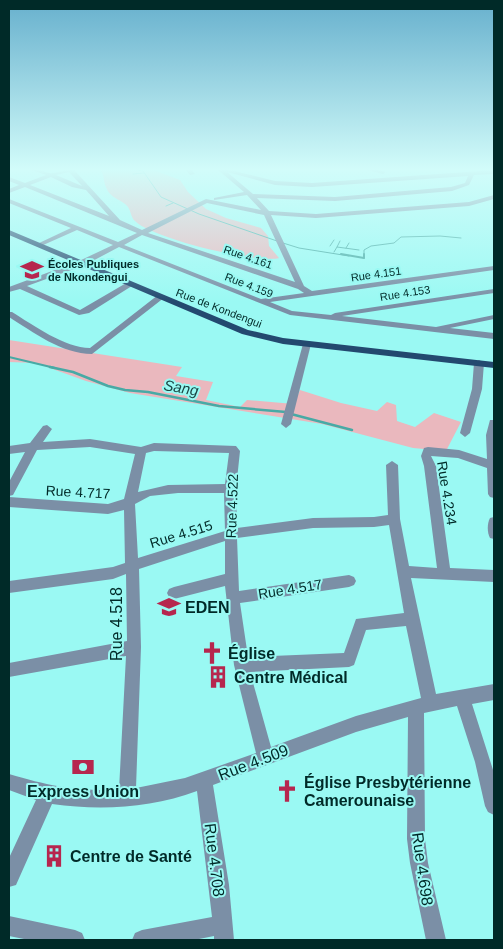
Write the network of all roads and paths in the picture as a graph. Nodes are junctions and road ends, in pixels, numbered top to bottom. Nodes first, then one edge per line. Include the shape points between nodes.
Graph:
1 (39, 213) edge
2 (96, 213) edge
3 (110, 213) edge
4 (181, 213) edge
5 (266, 213) edge
6 (272, 213) edge
7 (350, 213) edge
8 (118, 222) junction
9 (76, 228) junction
10 (9, 232) edge
11 (142, 234) junction
12 (39, 245) junction
13 (120, 245) junction
14 (82, 263) junction
15 (494, 268) edge
16 (131, 284) junction
17 (21, 286) junction
18 (301, 287) junction
19 (9, 290) edge
20 (494, 292) edge
21 (311, 294) junction
22 (161, 297) junction
23 (261, 302) junction
24 (9, 314) edge
25 (494, 317) edge
26 (320, 318) junction
27 (431, 330) junction
28 (494, 336) edge
29 (306, 344) junction
30 (479, 363) junction
31 (494, 365) edge
32 (286, 424) dead end
33 (494, 424) edge
34 (47, 429) dead end
35 (465, 433) dead end
36 (33, 447) junction
37 (9, 450) edge
38 (141, 451) junction
39 (392, 465) dead end
40 (491, 465) junction
41 (230, 489) junction
42 (9, 492) edge
43 (494, 494) edge
44 (9, 502) edge
45 (129, 504) junction
46 (394, 519) junction
47 (494, 522) edge
48 (231, 534) junction
49 (494, 534) edge
50 (133, 566) junction
51 (403, 572) junction
52 (444, 575) junction
53 (494, 576) edge
54 (232, 578) junction
55 (349, 581) dead end
56 (9, 587) edge
57 (174, 593) dead end
58 (232, 598) junction
59 (412, 619) junction
60 (134, 647) junction
61 (241, 665) junction
62 (9, 670) edge
63 (494, 692) edge
64 (462, 698) junction
65 (423, 705) junction
66 (265, 757) junction
67 (204, 780) junction
68 (9, 782) edge
69 (48, 794) junction
70 (127, 798) junction
71 (494, 806) edge
72 (9, 878) edge
73 (9, 926) edge
74 (223, 933) edge
75 (75, 940) edge
76 (142, 940) edge
77 (436, 940) edge

1 - 9 street, Rue 4.159
2 - 8 street, Rue 4.161
3 - 8 street
4 - 11 street
5 - 18 street
6 - 7 street via 325,216
8 - 11 street, Rue 4.161
9 - 12 street
9 - 13 street, Rue 4.159
10 - 12 main road, Rue de Kondengui
11 - 13 street
11 - 18 street, Rue 4.161
12 - 14 main road, Rue de Kondengui
13 - 14 street
13 - 23 street, Rue 4.159
14 - 16 main road, Rue de Kondengui
14 - 17 street
15 - 21 street, Rue 4.151
16 - 17 street via 79,313
16 - 22 main road, Rue de Kondengui
17 - 19 street
18 - 21 street, Rue 4.161
20 - 26 street, Rue 4.153
21 - 23 street, Rue 4.151
22 - 24 street via 87,352 62,344
22 - 29 main road, Rue de Kondengui via 245,332
23 - 26 street, Rue 4.159 via 290,313
25 - 27 street
26 - 27 street, Rue 4.159
27 - 28 street, Rue 4.159
29 - 30 main road, Rue de Kondengui
29 - 32 street
30 - 31 main road, Rue de Kondengui
30 - 35 street via 477,389
33 - 40 street
34 - 36 street
36 - 37 street, Rue 4.522
36 - 38 street, Rue 4.522 via 90,443
36 - 42 street
38 - 41 street, Rue 4.522 via 154,448 232,449 236,454
38 - 45 street, Rue 4.518
39 - 46 street
40 - 43 street
40 - 52 street, Rue 4.234 via 459,454 428,451 426,456 433,484
41 - 45 street, Rue 4.717 via 152,491 138,495
41 - 48 street, Rue 4.522
44 - 45 street, Rue 4.717 via 108,509
45 - 50 street, Rue 4.518
46 - 48 street, Rue 4.515 via 313,523
46 - 51 street
47 - 49 street
48 - 50 street, Rue 4.515
48 - 54 street, Rue 4.522
50 - 56 street, Rue 4.515 via 113,573
50 - 60 street, Rue 4.518
51 - 52 street
51 - 59 street
52 - 53 street
54 - 57 street
54 - 58 street, Rue 4.522
55 - 58 street, Rue 4.517
58 - 61 street, Rue 4.522
59 - 61 street via 361,624 349,660
59 - 65 street
60 - 62 street
60 - 70 street, Rue 4.518
61 - 66 street, Rue 4.522
63 - 64 street, Rue 4.509
64 - 65 street, Rue 4.509
64 - 71 street
65 - 66 street, Rue 4.509 via 356,724
65 - 77 street, Rue 4.698 via 416,839
66 - 67 street, Rue 4.509
67 - 70 street, Rue 4.509 via 163,793
67 - 74 street, Rue 4.708
68 - 69 street, Rue 4.509
69 - 70 street, Rue 4.509 via 88,800
69 - 72 street
73 - 75 street
74 - 76 street

